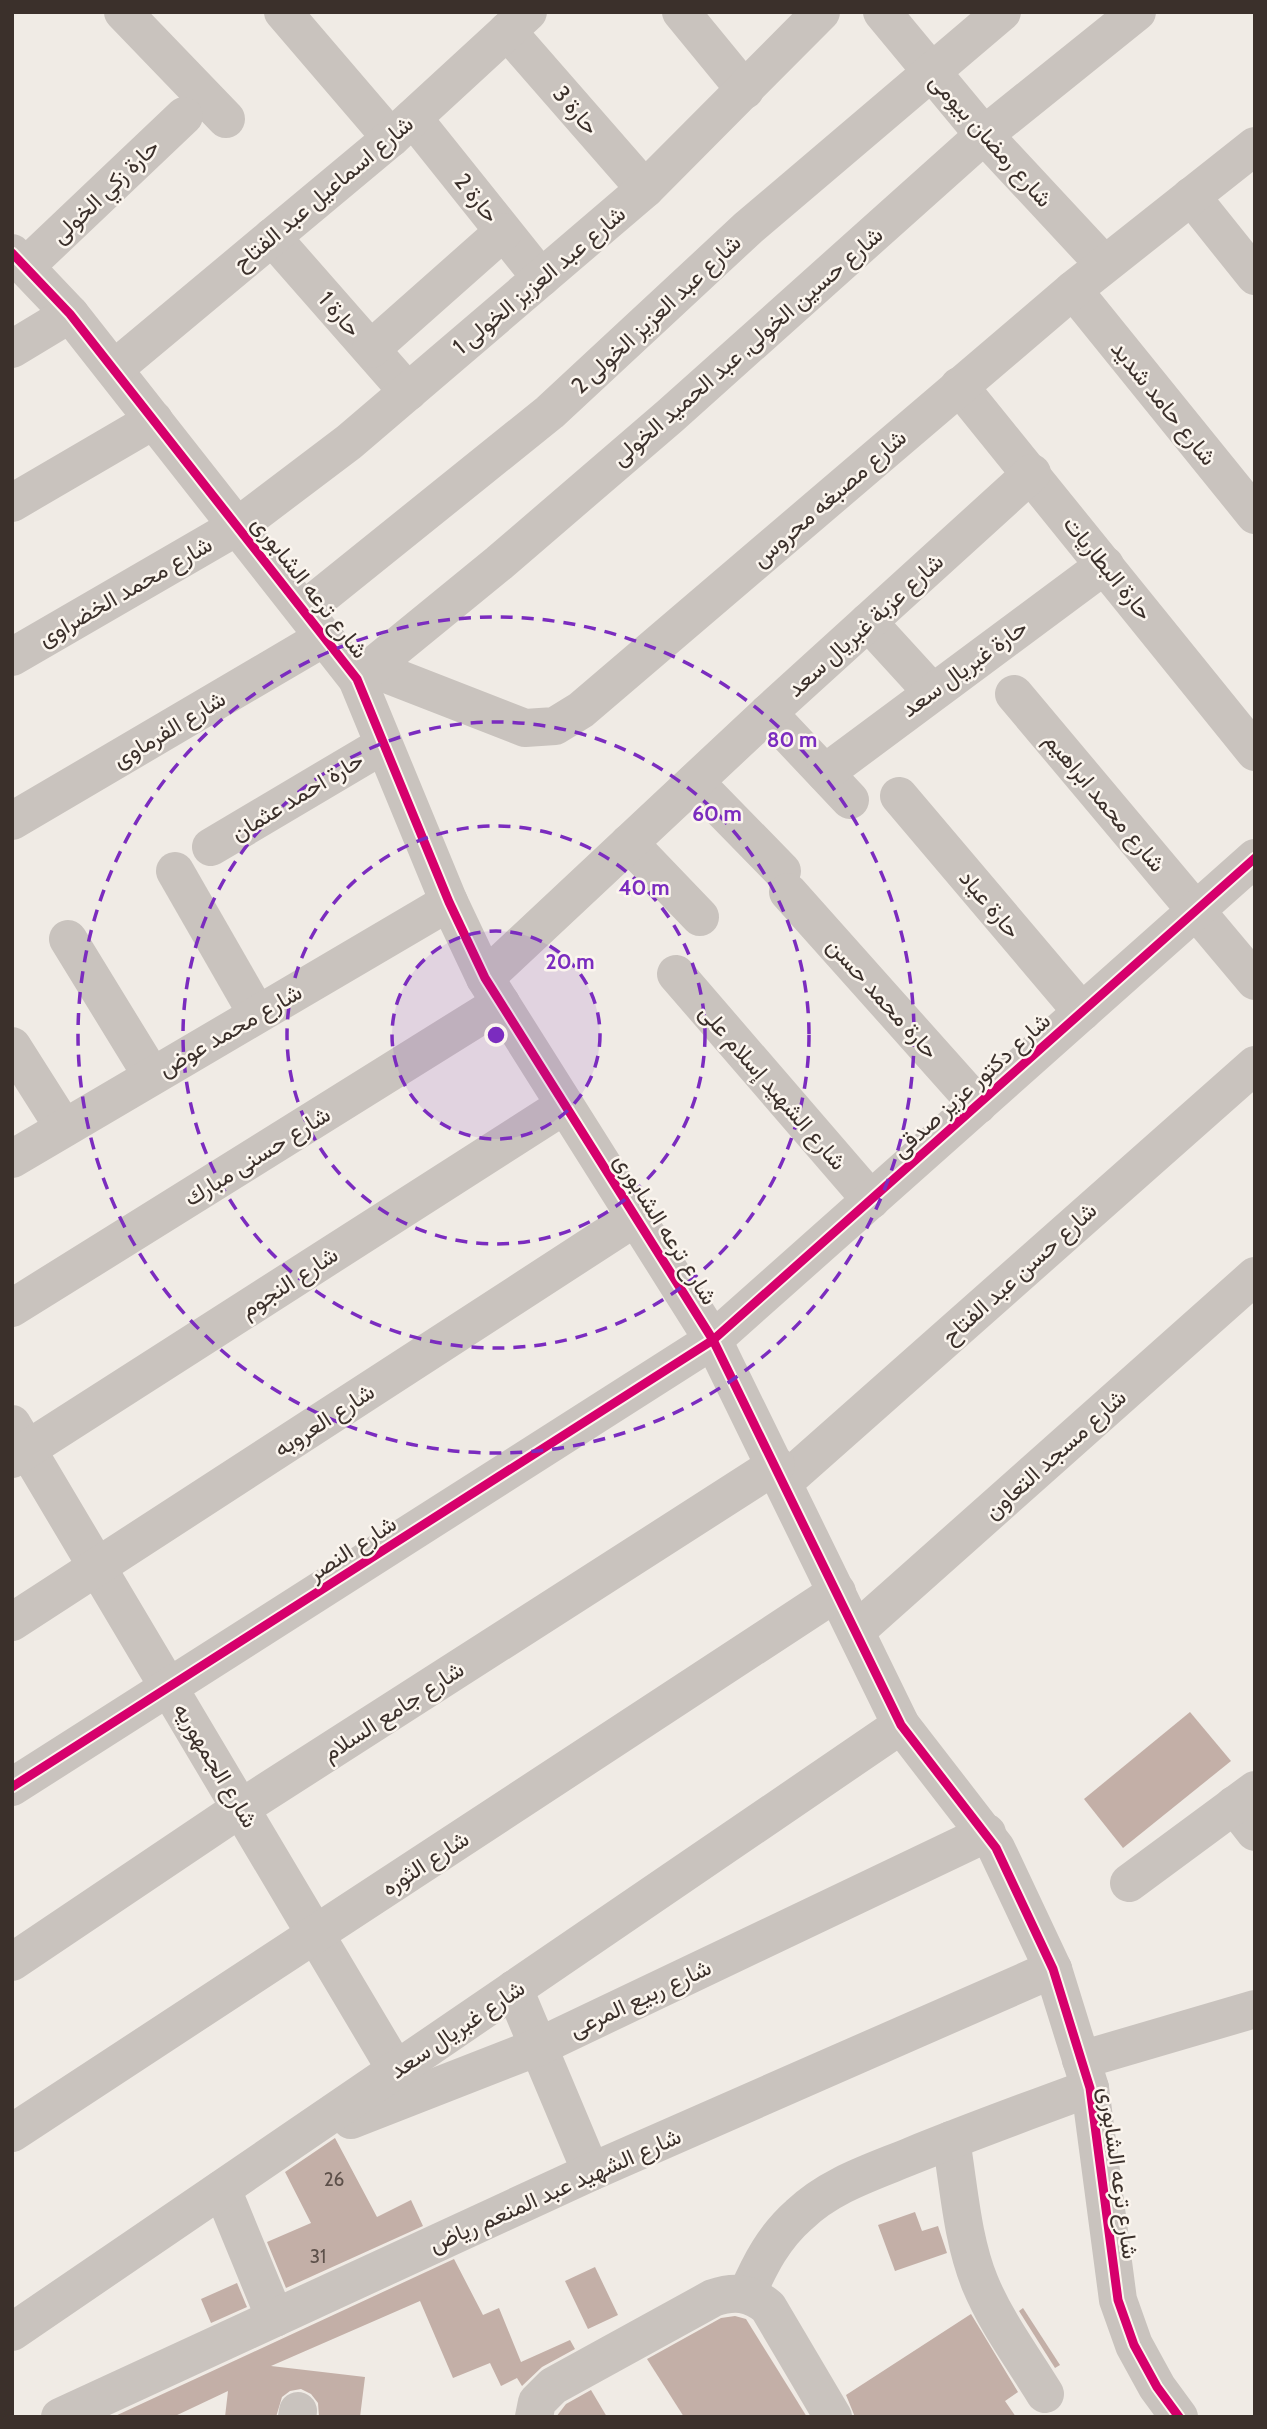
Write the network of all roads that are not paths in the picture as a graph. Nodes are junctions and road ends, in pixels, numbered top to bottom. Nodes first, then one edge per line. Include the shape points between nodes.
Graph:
1 (123, 12) edge
2 (283, 12) edge
3 (681, 12) edge
4 (821, 12) edge
5 (882, 12) edge
6 (1002, 12) edge
7 (1137, 12) edge
8 (517, 22) edge
9 (930, 71) junction
10 (745, 90) junction
11 (184, 116) dead end
12 (226, 120) dead end
13 (402, 128) junction
14 (984, 135) junction
15 (1255, 146) edge
16 (645, 189) junction
17 (1191, 196) junction
18 (503, 232) junction
19 (272, 237) junction
20 (19, 259) edge
21 (1104, 264) junction
22 (1255, 276) edge
23 (541, 278) junction
24 (1073, 290) junction
25 (71, 314) junction
26 (12, 349) edge
27 (371, 349) junction
28 (114, 369) junction
29 (959, 386) junction
30 (408, 392) junction
31 (153, 420) junction
32 (1032, 473) junction
33 (12, 503) edge
34 (1255, 515) edge
35 (238, 526) junction
36 (1105, 565) junction
37 (867, 622) junction
38 (315, 623) junction
39 (12, 657) edge
40 (364, 673) junction
41 (932, 692) junction
42 (1014, 694) dead end
43 (768, 713) junction
44 (383, 745) junction
45 (1255, 752) edge
46 (695, 782) junction
47 (899, 796) dead end
48 (12, 821) edge
49 (629, 844) junction
50 (211, 847) dead end
51 (1255, 858) edge
52 (174, 871) dead end
53 (449, 902) junction
54 (1196, 910) junction
55 (700, 917) dead end
56 (68, 939) dead end
57 (676, 974) dead end
58 (1255, 981) edge
59 (493, 991) junction
60 (1082, 1012) junction
61 (257, 1014) junction
62 (12, 1046) edge
63 (1255, 1065) edge
64 (152, 1076) junction
65 (565, 1105) junction
66 (978, 1105) junction
67 (64, 1128) junction
68 (12, 1159) edge
69 (871, 1200) junction
70 (636, 1217) junction
71 (1255, 1276) edge
72 (12, 1308) edge
73 (713, 1340) junction
74 (17, 1444) edge
75 (780, 1473) junction
76 (97, 1567) junction
77 (837, 1592) junction
78 (12, 1622) edge
79 (856, 1631) junction
80 (169, 1687) junction
81 (901, 1725) junction
82 (12, 1787) edge
83 (242, 1808) junction
84 (1248, 1809) edge
85 (987, 1833) junction
86 (1129, 1883) dead end
87 (316, 1934) junction
88 (12, 1962) edge
89 (1053, 1969) junction
90 (514, 1989) junction
91 (1255, 2009) edge
92 (538, 2047) junction
93 (396, 2070) junction
94 (1085, 2074) junction
95 (12, 2133) edge
96 (951, 2140) junction
97 (286, 2145) junction
98 (591, 2172) junction
99 (222, 2189) junction
100 (747, 2294) junction
101 (275, 2318) junction
102 (12, 2332) edge
103 (1045, 2394) dead end
104 (60, 2417) edge
105 (534, 2417) edge
106 (833, 2417) edge
107 (1179, 2417) edge

1 - 12 street
2 - 13 street, حارة 2
3 - 10 street
4 - 10 street, شارع عبد العزيز الخولى 1
5 - 9 street, شارع رمضان بيومى
6 - 9 street, شارع عبد العزيز الخولى 2
7 - 14 street, شارع حسين الخولى, عبد الحميد الخولى
8 - 13 street, شارع اسماعيل عبد الفتاح
8 - 16 street, حارة 3
9 - 14 street, شارع رمضان بيومى
9 - 38 street, شارع عبد العزيز الخولى 2 via 748,228
10 - 16 street, شارع عبد العزيز الخولى 1
11 - 20 street, حارة زكي الخولى
13 - 18 street, حارة 2
13 - 19 street, شارع اسماعيل عبد الفتاح
14 - 21 street, شارع رمضان بيومى
14 - 40 street, شارع حسين الخولى, عبد الحميد الخولى via 670,416
15 - 17 street, شارع مصبغه محروس
16 - 23 street, شارع عبد العزيز الخولى 1
17 - 21 street, شارع مصبغه محروس
17 - 22 street
18 - 23 street, حارة 2
18 - 27 street
19 - 27 street, حارة 1
19 - 28 street, شارع اسماعيل عبد الفتاح
20 - 25 street, شارع ترعه الشابورى
21 - 24 street, شارع مصبغه محروس
23 - 30 street, شارع عبد العزيز الخولى 1
24 - 29 street, شارع مصبغه محروس
24 - 34 street, شارع حامد شديد
25 - 26 street
25 - 28 street, شارع ترعه الشابورى
27 - 30 street, حارة 1
28 - 31 street, شارع ترعه الشابورى
29 - 32 street, حارة البطاريات
29 - 40 street, شارع مصبغه محروس via 581,710 555,726 525,728
30 - 35 street, شارع عبد العزيز الخولى 1
31 - 33 street
31 - 35 street, شارع ترعه الشابورى
32 - 36 street, حارة البطاريات
32 - 37 street, شارع عزبة غبريال سعد
35 - 38 street, شارع ترعه الشابورى
35 - 39 street, شارع محمد الخضراوى
36 - 41 street, حارة غبريال سعد
36 - 45 street, حارة البطاريات
37 - 41 street
37 - 43 street, شارع عزبة غبريال سعد
38 - 40 street, شارع ترعه الشابورى
38 - 48 street, شارع الفرماوى
40 - 44 street, شارع ترعه الشابورى
41 - 43 street, حارة غبريال سعد via 838,786
42 - 54 street, شارع محمد ابراهيم
43 - 46 street, شارع عزبة غبريال سعد
44 - 50 street, حارة احمد عثمان
44 - 53 street, شارع ترعه الشابورى
46 - 49 street, شارع عزبة غبريال سعد
46 - 66 street, حارة محمد حسن
47 - 60 street, حارة عياد
49 - 55 street
49 - 59 street, شارع عزبة غبريال سعد
51 - 54 street, شارع دكتور عزيز صدقى
52 - 61 street
53 - 59 street, شارع ترعه الشابورى
53 - 61 street, شارع محمد عوض
54 - 58 street, شارع محمد ابراهيم
54 - 60 street, شارع دكتور عزيز صدقى
56 - 64 street
57 - 69 street, شارع الشهيد إسلام على
59 - 65 street, شارع ترعه الشابورى
59 - 72 street, شارع حسنى مبارك
60 - 66 street, شارع دكتور عزيز صدقى
61 - 64 street, شارع محمد عوض
62 - 67 street
63 - 75 street, شارع حسن عبد الفتاح
64 - 67 street, شارع محمد عوض
65 - 70 street, شارع ترعه الشابورى
65 - 74 street, شارع النجوم
66 - 69 street, شارع دكتور عزيز صدقى
67 - 68 street, شارع محمد عوض
69 - 73 street, شارع دكتور عزيز صدقى
70 - 73 street, شارع ترعه الشابورى
70 - 76 street, شارع العروبه
71 - 79 street, شارع مسجد التعاون
73 - 75 street, شارع ترعه الشابورى
73 - 80 street, شارع النصر
74 - 76 street, شارع الجمهوريه
75 - 77 street, شارع ترعه الشابورى
75 - 83 street, شارع جامع السلام
76 - 78 street, شارع العروبه
76 - 80 street, شارع الجمهوريه
77 - 79 street, شارع ترعه الشابورى
77 - 87 street, شارع الثوره
79 - 81 street, شارع ترعه الشابورى
80 - 82 street, شارع النصر
80 - 83 street, شارع الجمهوريه
81 - 85 street, شارع ترعه الشابورى
81 - 90 street, شارع غبريال سعد
83 - 87 street, شارع الجمهوريه
83 - 88 street, شارع جامع السلام
84 - 86 street
85 - 89 street, شارع ترعه الشابورى
85 - 92 street, شارع ربيع المرعى
87 - 93 street, شارع الجمهوريه
87 - 95 street, شارع الثوره
89 - 94 street, شارع ترعه الشابورى
89 - 98 street, شارع الشهيد عبد المنعم رياض
90 - 92 street
90 - 93 street, شارع غبريال سعد
91 - 94 street
92 - 97 street, شارع ربيع المرعى
92 - 98 street
93 - 97 street, شارع غبريال سعد
94 - 96 street
94 - 107 street, شارع ترعه الشابورى via 1118,2300 1134,2345
96 - 100 street via 825,2194 777,2238
96 - 103 street via 979,2281
97 - 99 street, شارع غبريال سعد
98 - 101 street, شارع الشهيد عبد المنعم رياض
99 - 101 street
99 - 102 street, شارع غبريال سعد
100 - 105 street via 713,2298 553,2386 537,2402
100 - 106 street via 775,2316
101 - 104 street, شارع الشهيد عبد المنعم رياض

